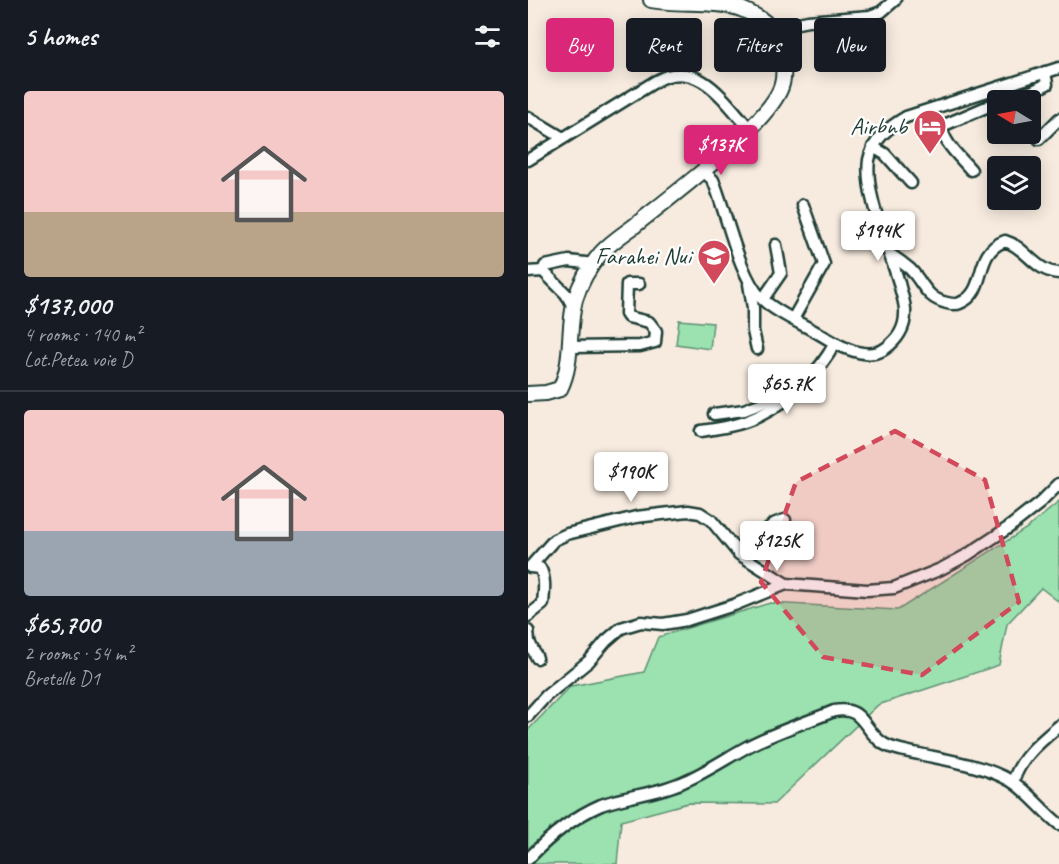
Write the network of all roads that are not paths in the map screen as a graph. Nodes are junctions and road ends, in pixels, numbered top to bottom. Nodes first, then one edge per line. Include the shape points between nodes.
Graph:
1 (651, 0) edge
2 (895, 0) edge
3 (756, 18) edge
4 (802, 22) edge
5 (1059, 68) edge
6 (783, 72) edge
7 (1045, 72) junction
8 (1035, 90) edge
9 (987, 106) edge
10 (528, 117) edge
11 (1059, 119) edge
12 (750, 129) junction
13 (563, 138) junction
14 (1041, 138) edge
15 (873, 147) junction
16 (528, 160) edge
17 (972, 170) dead end
18 (703, 171) junction
19 (911, 183) dead end
20 (803, 205) dead end
21 (776, 245) dead end
22 (891, 255) junction
23 (593, 264) junction
24 (543, 270) junction
25 (528, 272) edge
26 (1059, 273) edge
27 (748, 278) junction
28 (639, 284) dead end
29 (763, 299) junction
30 (574, 308) junction
31 (793, 319) junction
32 (835, 344) junction
33 (570, 347) junction
34 (757, 349) dead end
35 (528, 394) edge
36 (785, 399) junction
37 (714, 414) dead end
38 (701, 431) dead end
39 (1059, 484) edge
40 (785, 520) dead end
41 (740, 554) junction
42 (529, 567) edge
43 (786, 584) junction
44 (528, 616) edge
45 (528, 631) edge
46 (537, 658) dead end
47 (528, 716) edge
48 (1059, 726) edge
49 (1012, 782) junction
50 (1059, 824) edge
51 (528, 859) edge

1 - 3 main road via 725,5
2 - 4 street via 870,16
5 - 7 street
6 - 12 main road via 782,85 771,106
7 - 8 street via 1047,84
7 - 15 street via 906,117 884,132
9 - 17 street via 941,128 952,149
10 - 13 street
11 - 14 street
12 - 13 street via 701,80 681,74 664,76
12 - 18 main road
13 - 16 street
15 - 19 street via 885,154
15 - 22 street via 869,184
18 - 23 main road via 602,251
18 - 27 street via 713,180
20 - 31 street via 824,264
21 - 29 street via 781,273
22 - 26 street via 911,270 932,299 952,304 960,304 969,297 990,249 1005,241 1034,264
22 - 32 street via 906,315 898,336 883,351 873,353
23 - 24 street via 559,262
23 - 30 main road
24 - 25 street
24 - 30 street
27 - 29 street
27 - 34 street
28 - 33 street via 627,284 626,314 649,322 656,331 655,342 640,346
29 - 31 street
30 - 33 main road
31 - 32 street
32 - 36 street via 828,357
33 - 35 main road via 567,375 560,389
36 - 37 street via 775,398 744,410
36 - 38 street via 759,417
39 - 43 street via 1008,528 967,555 917,580 894,588 867,590
40 - 41 street via 773,523 752,553
41 - 42 street via 711,520 688,511 636,517 567,534 554,540
41 - 43 street
42 - 44 street via 540,568 544,574 544,594 543,604
43 - 47 street via 687,620 641,622 621,628
45 - 46 street
48 - 49 street via 1019,765
49 - 50 street
49 - 51 street via 882,743 859,716 843,709 746,747 684,782 602,805 556,832

